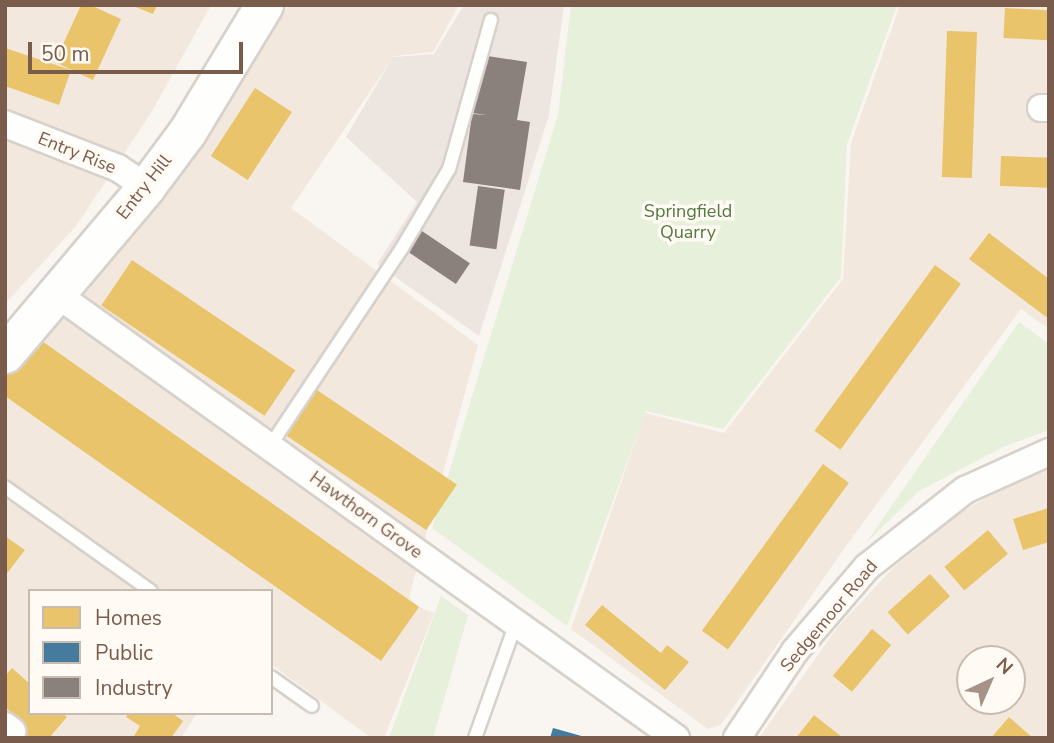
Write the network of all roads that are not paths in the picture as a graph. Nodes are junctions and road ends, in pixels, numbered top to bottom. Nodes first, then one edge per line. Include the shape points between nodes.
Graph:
1 (264, 5) edge
2 (491, 20) dead end
3 (5, 124) edge
4 (146, 187) junction
5 (55, 293) junction
6 (5, 354) edge
7 (270, 446) junction
8 (1049, 452) edge
9 (5, 486) edge
10 (148, 589) edge
11 (516, 623) junction
12 (273, 678) edge
13 (312, 706) dead end
14 (475, 738) edge
15 (676, 738) edge
16 (737, 738) edge

1 - 4 street, Entry Hill via 187,132
2 - 7 lane via 449,169 408,239
3 - 4 street, Entry Rise via 118,168
4 - 5 street, Entry Hill
5 - 6 street, Entry Hill
5 - 7 street, Hawthorn Grove
7 - 11 street, Hawthorn Grove
8 - 16 street, Sedgemoor Road via 965,490 867,567 795,651
9 - 10 lane
11 - 14 lane
11 - 15 street, Hawthorn Grove
12 - 13 lane

